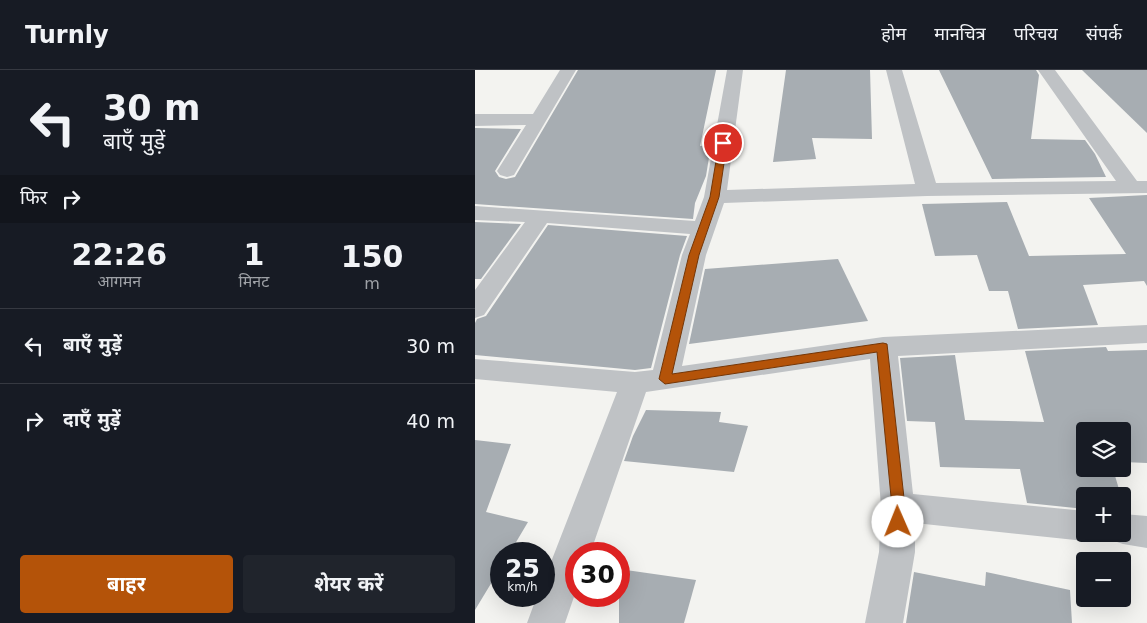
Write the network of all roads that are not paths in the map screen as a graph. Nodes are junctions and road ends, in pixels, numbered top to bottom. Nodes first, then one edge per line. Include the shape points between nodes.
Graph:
1 (568, 70) edge
2 (735, 70) edge
3 (893, 70) edge
4 (1046, 70) edge
5 (539, 119) junction
6 (475, 120) edge
7 (507, 170) dead end
8 (1139, 186) edge
9 (927, 190) junction
10 (715, 197) junction
11 (475, 212) edge
12 (541, 216) junction
13 (703, 228) junction
14 (475, 309) edge
15 (1147, 334) edge
16 (883, 347) junction
17 (475, 370) edge
18 (665, 379) junction
19 (635, 383) junction
20 (899, 507) junction
21 (1076, 525) edge
22 (1131, 531) edge
23 (1147, 532) edge
24 (546, 623) edge
25 (885, 623) edge

1 - 5 street
2 - 10 street
3 - 9 street
4 - 8 street
5 - 6 street
5 - 7 street
8 - 9 street
9 - 10 street
10 - 13 street
11 - 12 street
12 - 13 street
12 - 14 street
13 - 18 street
15 - 16 street
16 - 18 street
16 - 20 street
17 - 19 street
18 - 19 street
19 - 24 street
20 - 21 street
20 - 25 street via 897,552
22 - 23 street

